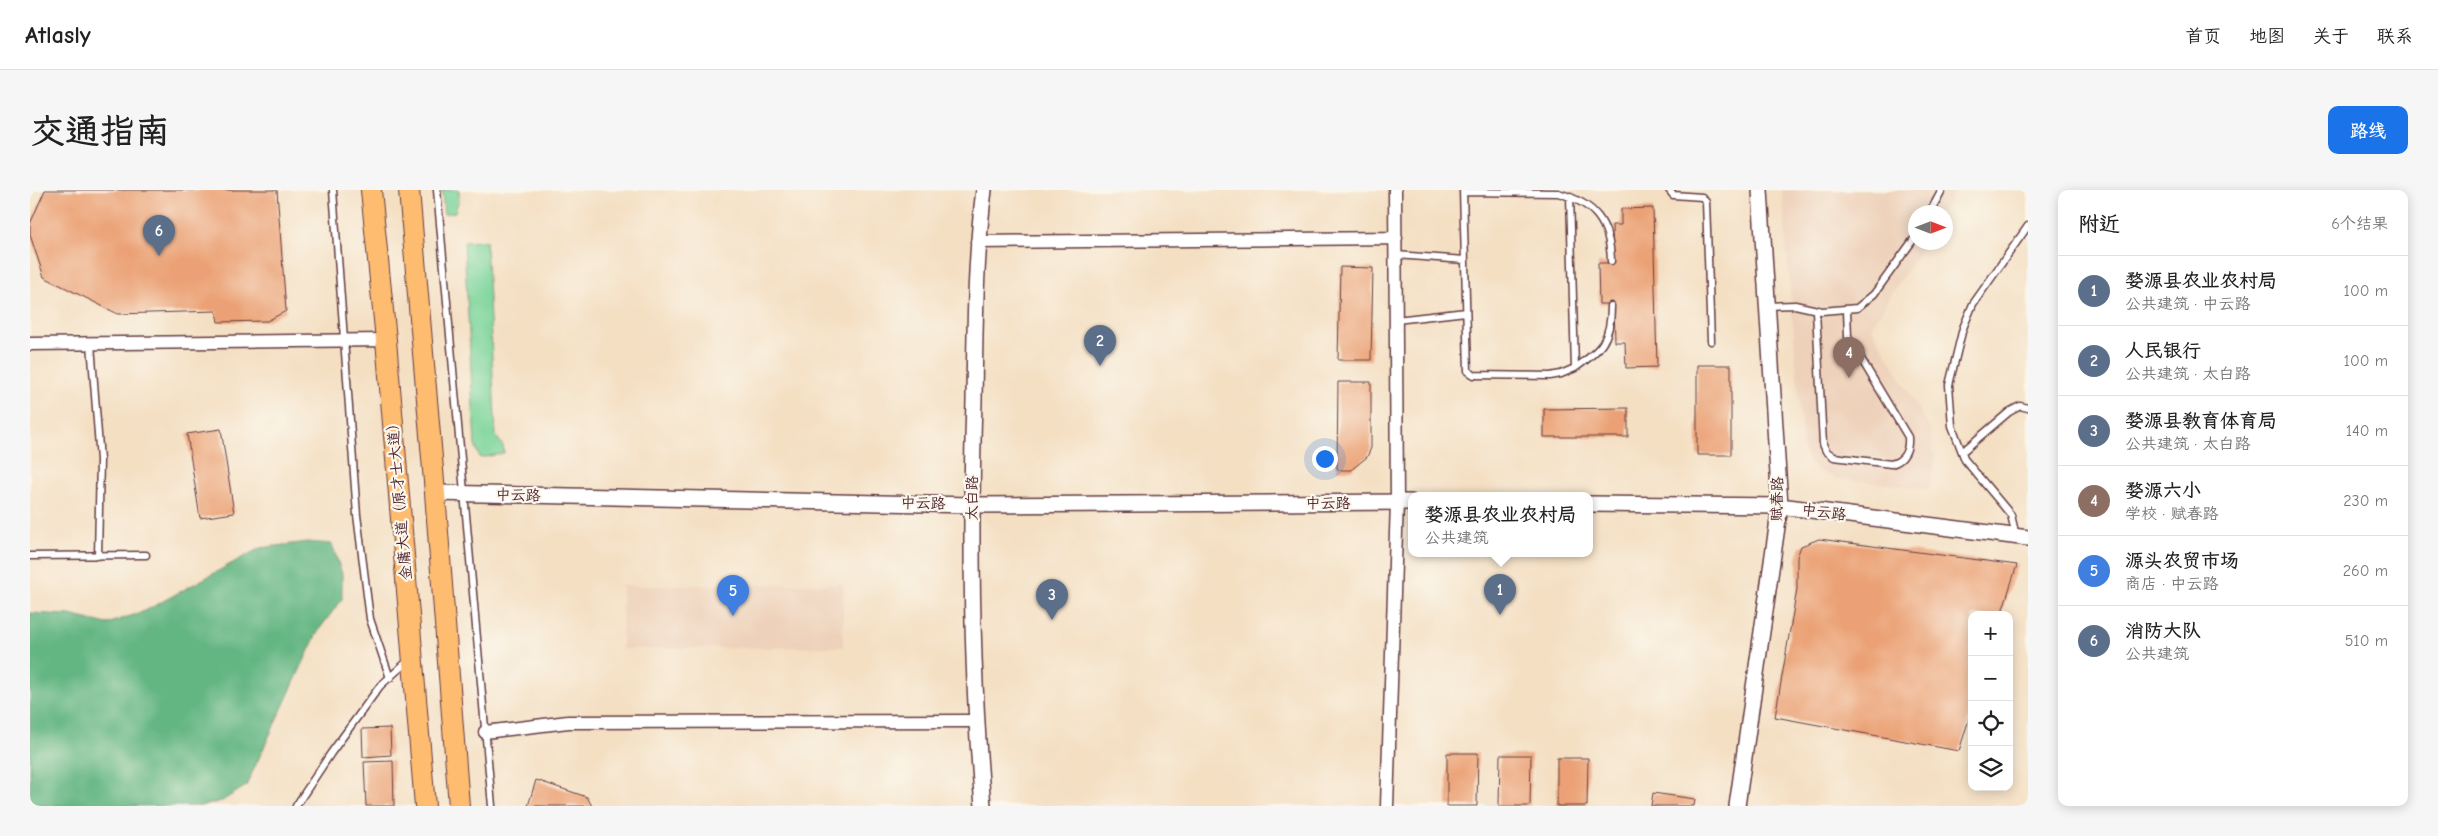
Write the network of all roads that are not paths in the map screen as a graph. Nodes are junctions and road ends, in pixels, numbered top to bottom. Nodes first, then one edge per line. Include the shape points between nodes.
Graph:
1 (333, 190) edge
2 (371, 190) edge
3 (409, 190) edge
4 (437, 190) edge
5 (984, 190) edge
6 (1395, 190) edge
7 (1669, 190) edge
8 (1760, 190) edge
9 (1942, 190) edge
10 (1463, 191) edge
11 (1570, 196) junction
12 (1934, 205) edge
13 (2028, 226) edge
14 (1396, 238) junction
15 (977, 242) junction
16 (1908, 247) edge
17 (1396, 255) junction
18 (1465, 260) junction
19 (1611, 261) dead end
20 (1612, 306) dead end
21 (1768, 306) junction
22 (1816, 310) junction
23 (1847, 310) junction
24 (1466, 312) junction
25 (1396, 320) junction
26 (345, 340) junction
27 (386, 340) junction
28 (1712, 340) dead end
29 (30, 344) edge
30 (90, 344) junction
31 (1575, 368) junction
32 (2028, 408) edge
33 (1962, 452) junction
34 (435, 493) junction
35 (464, 493) junction
36 (1404, 502) edge
37 (971, 504) junction
38 (1593, 504) edge
39 (1780, 506) junction
40 (2022, 538) edge
41 (146, 555) dead end
42 (30, 556) edge
43 (98, 556) junction
44 (412, 657) junction
45 (390, 678) junction
46 (976, 720) junction
47 (485, 732) junction
48 (296, 806) edge
49 (425, 806) edge
50 (459, 806) edge
51 (492, 806) edge
52 (983, 806) edge
53 (1387, 806) edge
54 (1737, 806) edge

1 - 26 lane
2 - 27 main road, 金庸大道（原才士大道）
3 - 34 main road
4 - 35 lane
5 - 15 street, 太白路
6 - 14 street
7 - 28 lane via 1673,195 1702,197 1706,202
8 - 21 street, 赋春路
9 - 12 lane
10 - 11 lane
10 - 18 lane
11 - 19 lane via 1589,206 1600,217 1608,235
11 - 31 lane
13 - 33 lane via 1973,304 1963,328 1949,385 1952,426
14 - 15 street
14 - 17 street
15 - 37 street, 太白路
16 - 23 lane via 1869,300
17 - 18 lane
17 - 25 street
18 - 24 lane
20 - 31 lane via 1605,343 1597,353
21 - 22 lane via 1795,305
21 - 39 street, 赋春路
22 - 23 lane
22 - 23 lane via 1826,451 1834,457 1891,464 1898,462 1908,449 1908,437 1848,337
24 - 25 lane
24 - 31 lane via 1468,371 1474,375 1550,376
25 - 36 street
26 - 27 street
26 - 30 street
26 - 45 lane via 357,515 370,619
27 - 44 main road, 金庸大道（原才士大道）
29 - 30 street
30 - 43 lane via 100,460
32 - 33 lane via 2020,406 2009,412
33 - 40 lane via 1965,460 2012,515
34 - 35 street, 中云路
34 - 50 main road
35 - 37 street, 中云路
35 - 47 lane
36 - 37 street, 中云路
36 - 53 street
37 - 46 street, 太白路
38 - 39 street, 中云路
39 - 40 street, 中云路
39 - 54 street, 赋春路
41 - 43 lane
42 - 43 lane
44 - 45 lane
44 - 49 main road, 金庸大道（原才士大道）
45 - 48 lane via 380,686
46 - 47 street via 568,722
46 - 52 street, 太白路
47 - 51 lane

